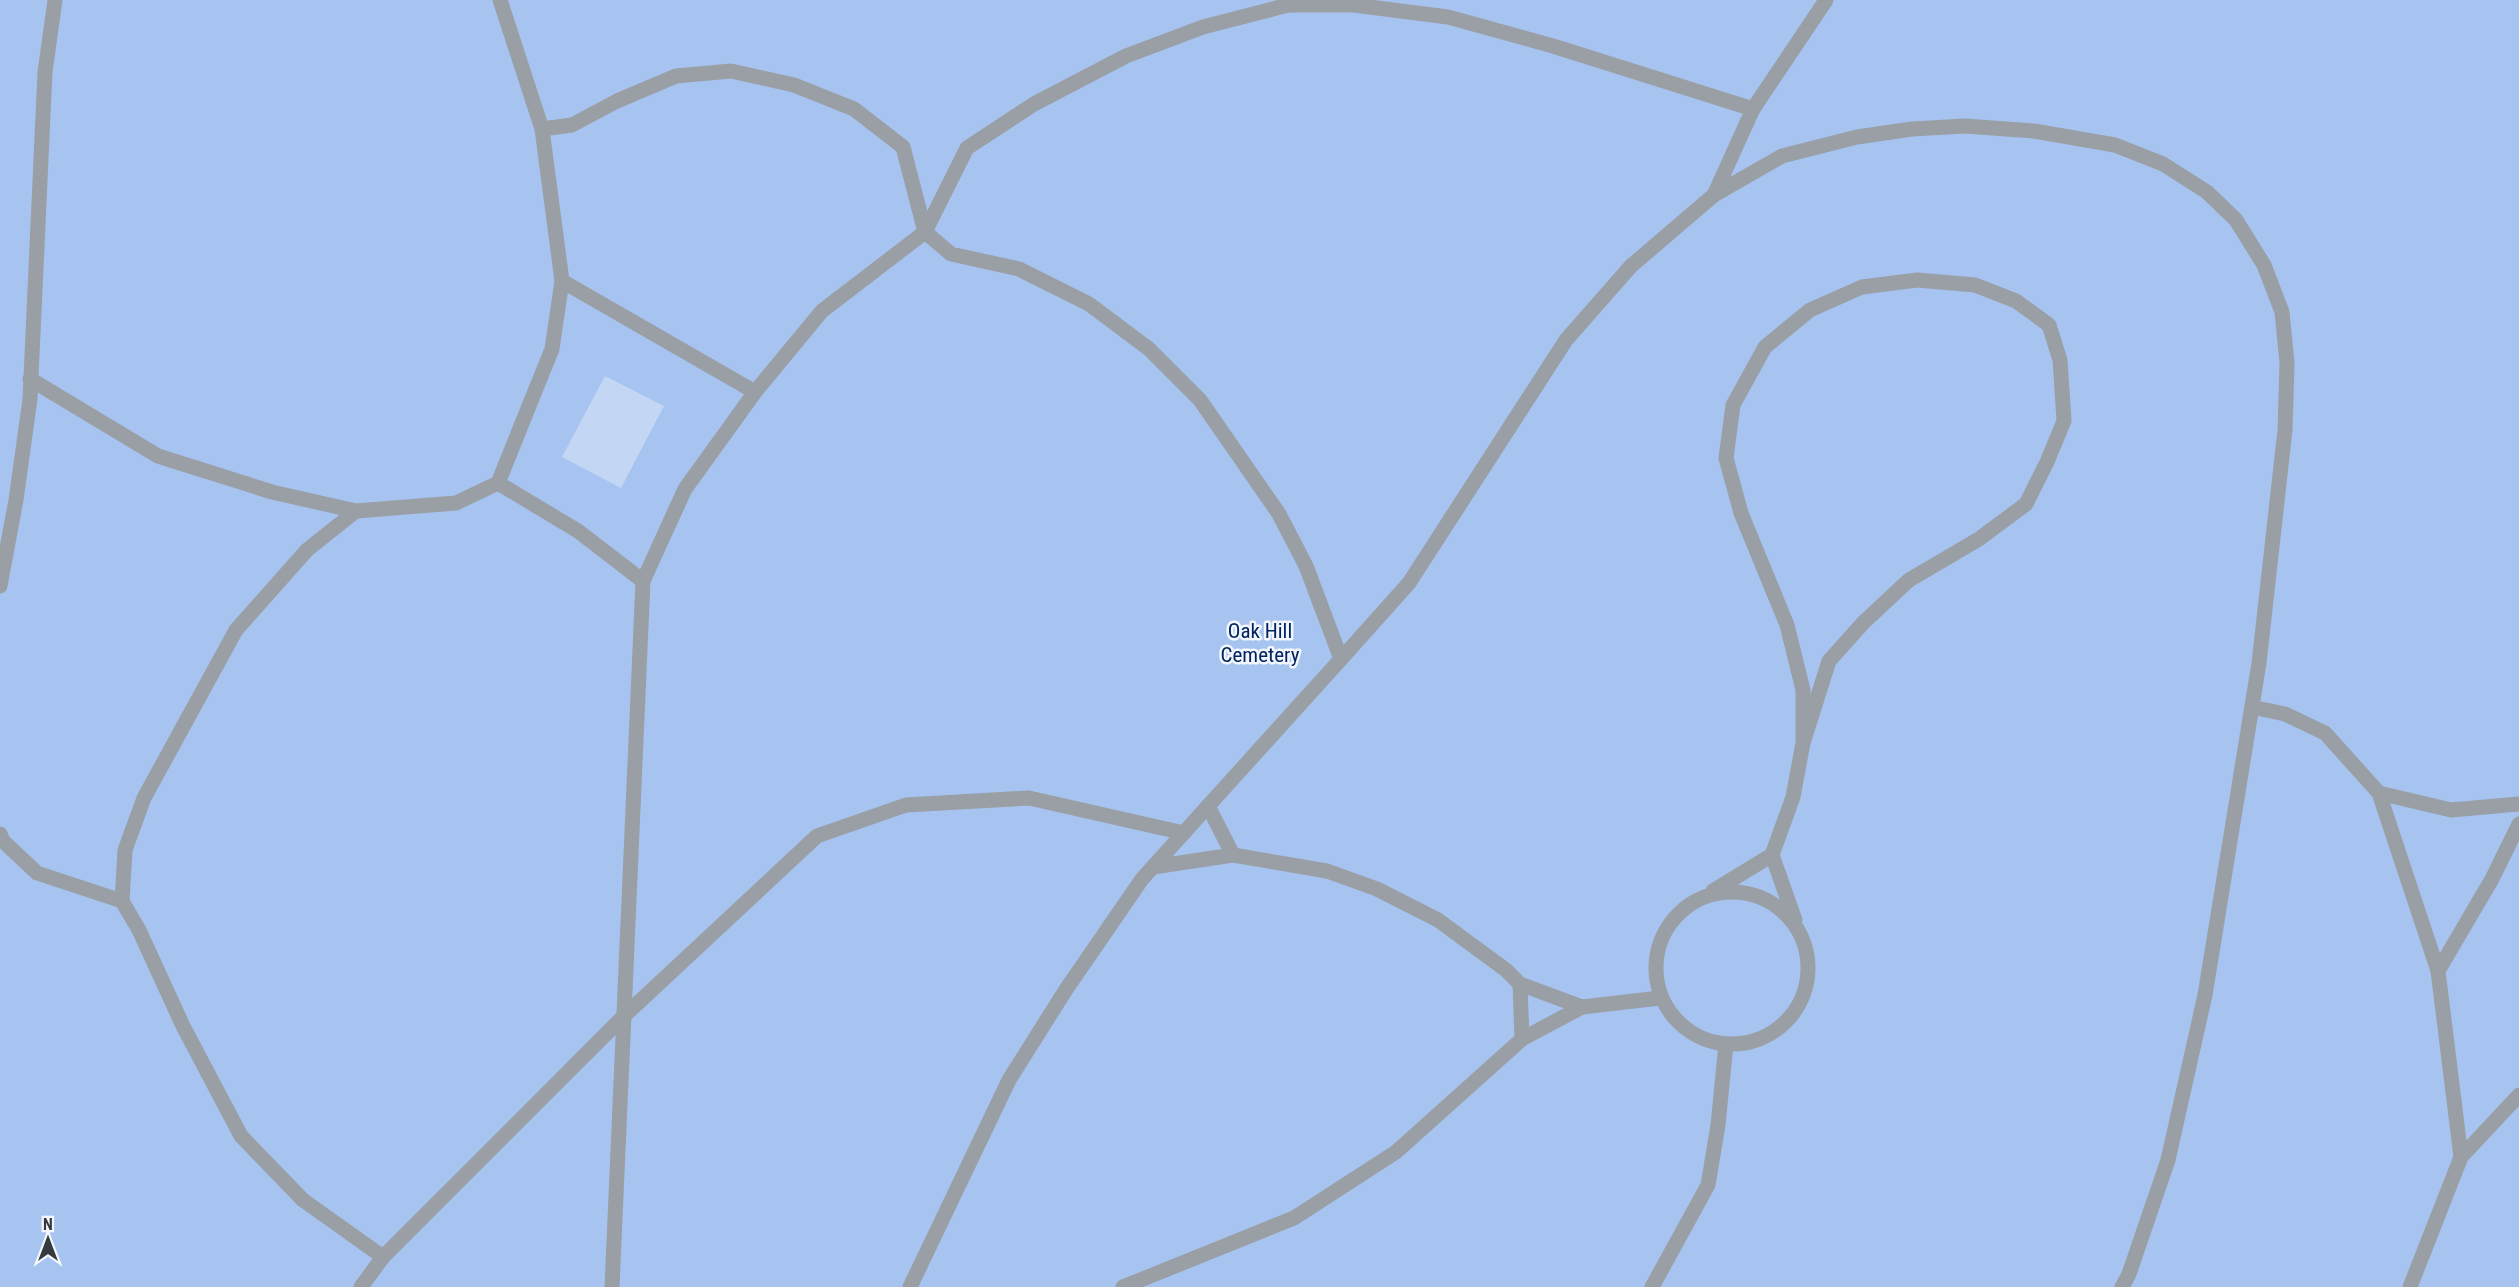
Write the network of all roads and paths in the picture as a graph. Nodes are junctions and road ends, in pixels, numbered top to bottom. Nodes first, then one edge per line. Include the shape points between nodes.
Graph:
1 (55, 0) edge
2 (500, 0) edge
3 (1826, 0) edge
4 (1286, 3) edge
5 (1753, 109) junction
6 (542, 129) junction
7 (1714, 195) junction
8 (925, 232) junction
9 (562, 281) junction
10 (30, 379) junction
11 (754, 392) junction
12 (498, 483) junction
13 (356, 511) junction
14 (644, 581) junction
15 (0, 586) edge
16 (1341, 659) junction
17 (2252, 707) junction
18 (1803, 743) junction
19 (2379, 793) junction
20 (2519, 804) edge
21 (1208, 806) junction
22 (2519, 824) edge
23 (1184, 833) junction
24 (0, 834) edge
25 (1233, 855) junction
26 (1772, 855) junction
27 (1153, 867) junction
28 (1706, 896) junction
29 (122, 901) junction
30 (1798, 928) junction
31 (2438, 971) junction
32 (1520, 984) junction
33 (1660, 998) junction
34 (1582, 1007) junction
35 (624, 1016) junction
36 (1522, 1039) junction
37 (1726, 1044) junction
38 (2519, 1095) edge
39 (2461, 1157) junction
40 (383, 1257) junction
41 (1653, 1286) edge
42 (361, 1287) edge
43 (612, 1287) edge
44 (910, 1287) edge
45 (1123, 1287) edge
46 (2122, 1287) edge
47 (2410, 1287) edge

1 - 10 lane via 45,72
2 - 6 lane
3 - 5 lane
4 - 5 lane via 1354,5 1448,17
4 - 8 lane via 1203,27 1126,56 1034,105 967,148
5 - 7 lane
6 - 8 lane via 572,125 676,76 731,70 794,85 854,109 903,147
6 - 9 lane
7 - 16 lane via 1631,266 1566,340 1409,582
7 - 17 lane via 1782,156 1857,136 1965,126 2034,131 2115,145 2163,164 2208,192 2236,220 2264,265 2282,312 2287,363 2285,430
8 - 11 lane via 822,311
8 - 16 lane via 951,254 1019,269 1089,304 1149,349 1200,400 1279,514 1306,567
9 - 11 lane
9 - 12 lane via 552,349
10 - 13 lane via 158,456 272,492
10 - 15 lane via 16,500
11 - 14 lane via 685,489
12 - 13 lane via 456,503
12 - 14 lane via 578,531
13 - 29 lane via 307,550 236,630 144,798 125,850
14 - 35 lane
16 - 21 lane
17 - 19 lane via 2285,714 2325,733
17 - 46 lane via 2205,995 2176,1127 2165,1170
18 - 18 lane via 1803,690 1787,626 1741,513 1726,458 1733,405 1765,347 1810,310 1862,287 1917,280 1975,285 2016,301 2049,325 2060,360 2064,421 2047,462 2026,504 1979,539 1909,580 1829,661
18 - 26 lane via 1793,796
19 - 20 lane via 2451,810
19 - 31 lane
21 - 23 lane
21 - 25 lane
22 - 31 lane
23 - 27 lane
23 - 35 lane via 1029,798 906,805 817,836
24 - 29 lane via 38,873
25 - 27 lane
25 - 32 lane via 1327,872 1377,890 1438,920
26 - 28 lane
26 - 30 lane
27 - 44 lane via 1009,1080
28 - 30 lane via 1732,891 1758,896 1780,909
28 - 33 lane via 1683,909 1667,927 1656,958
29 - 40 lane via 241,1136 303,1200
30 - 37 lane via 1807,953 1808,979 1800,1004 1784,1025 1764,1038 1740,1045
31 - 39 lane
32 - 34 lane
32 - 36 lane
33 - 34 lane
33 - 37 lane via 1673,1019 1692,1034
34 - 36 lane
35 - 40 lane
35 - 43 lane
36 - 45 lane via 1396,1152 1294,1218
37 - 41 lane via 1708,1185
38 - 39 lane
39 - 47 lane
40 - 42 lane

